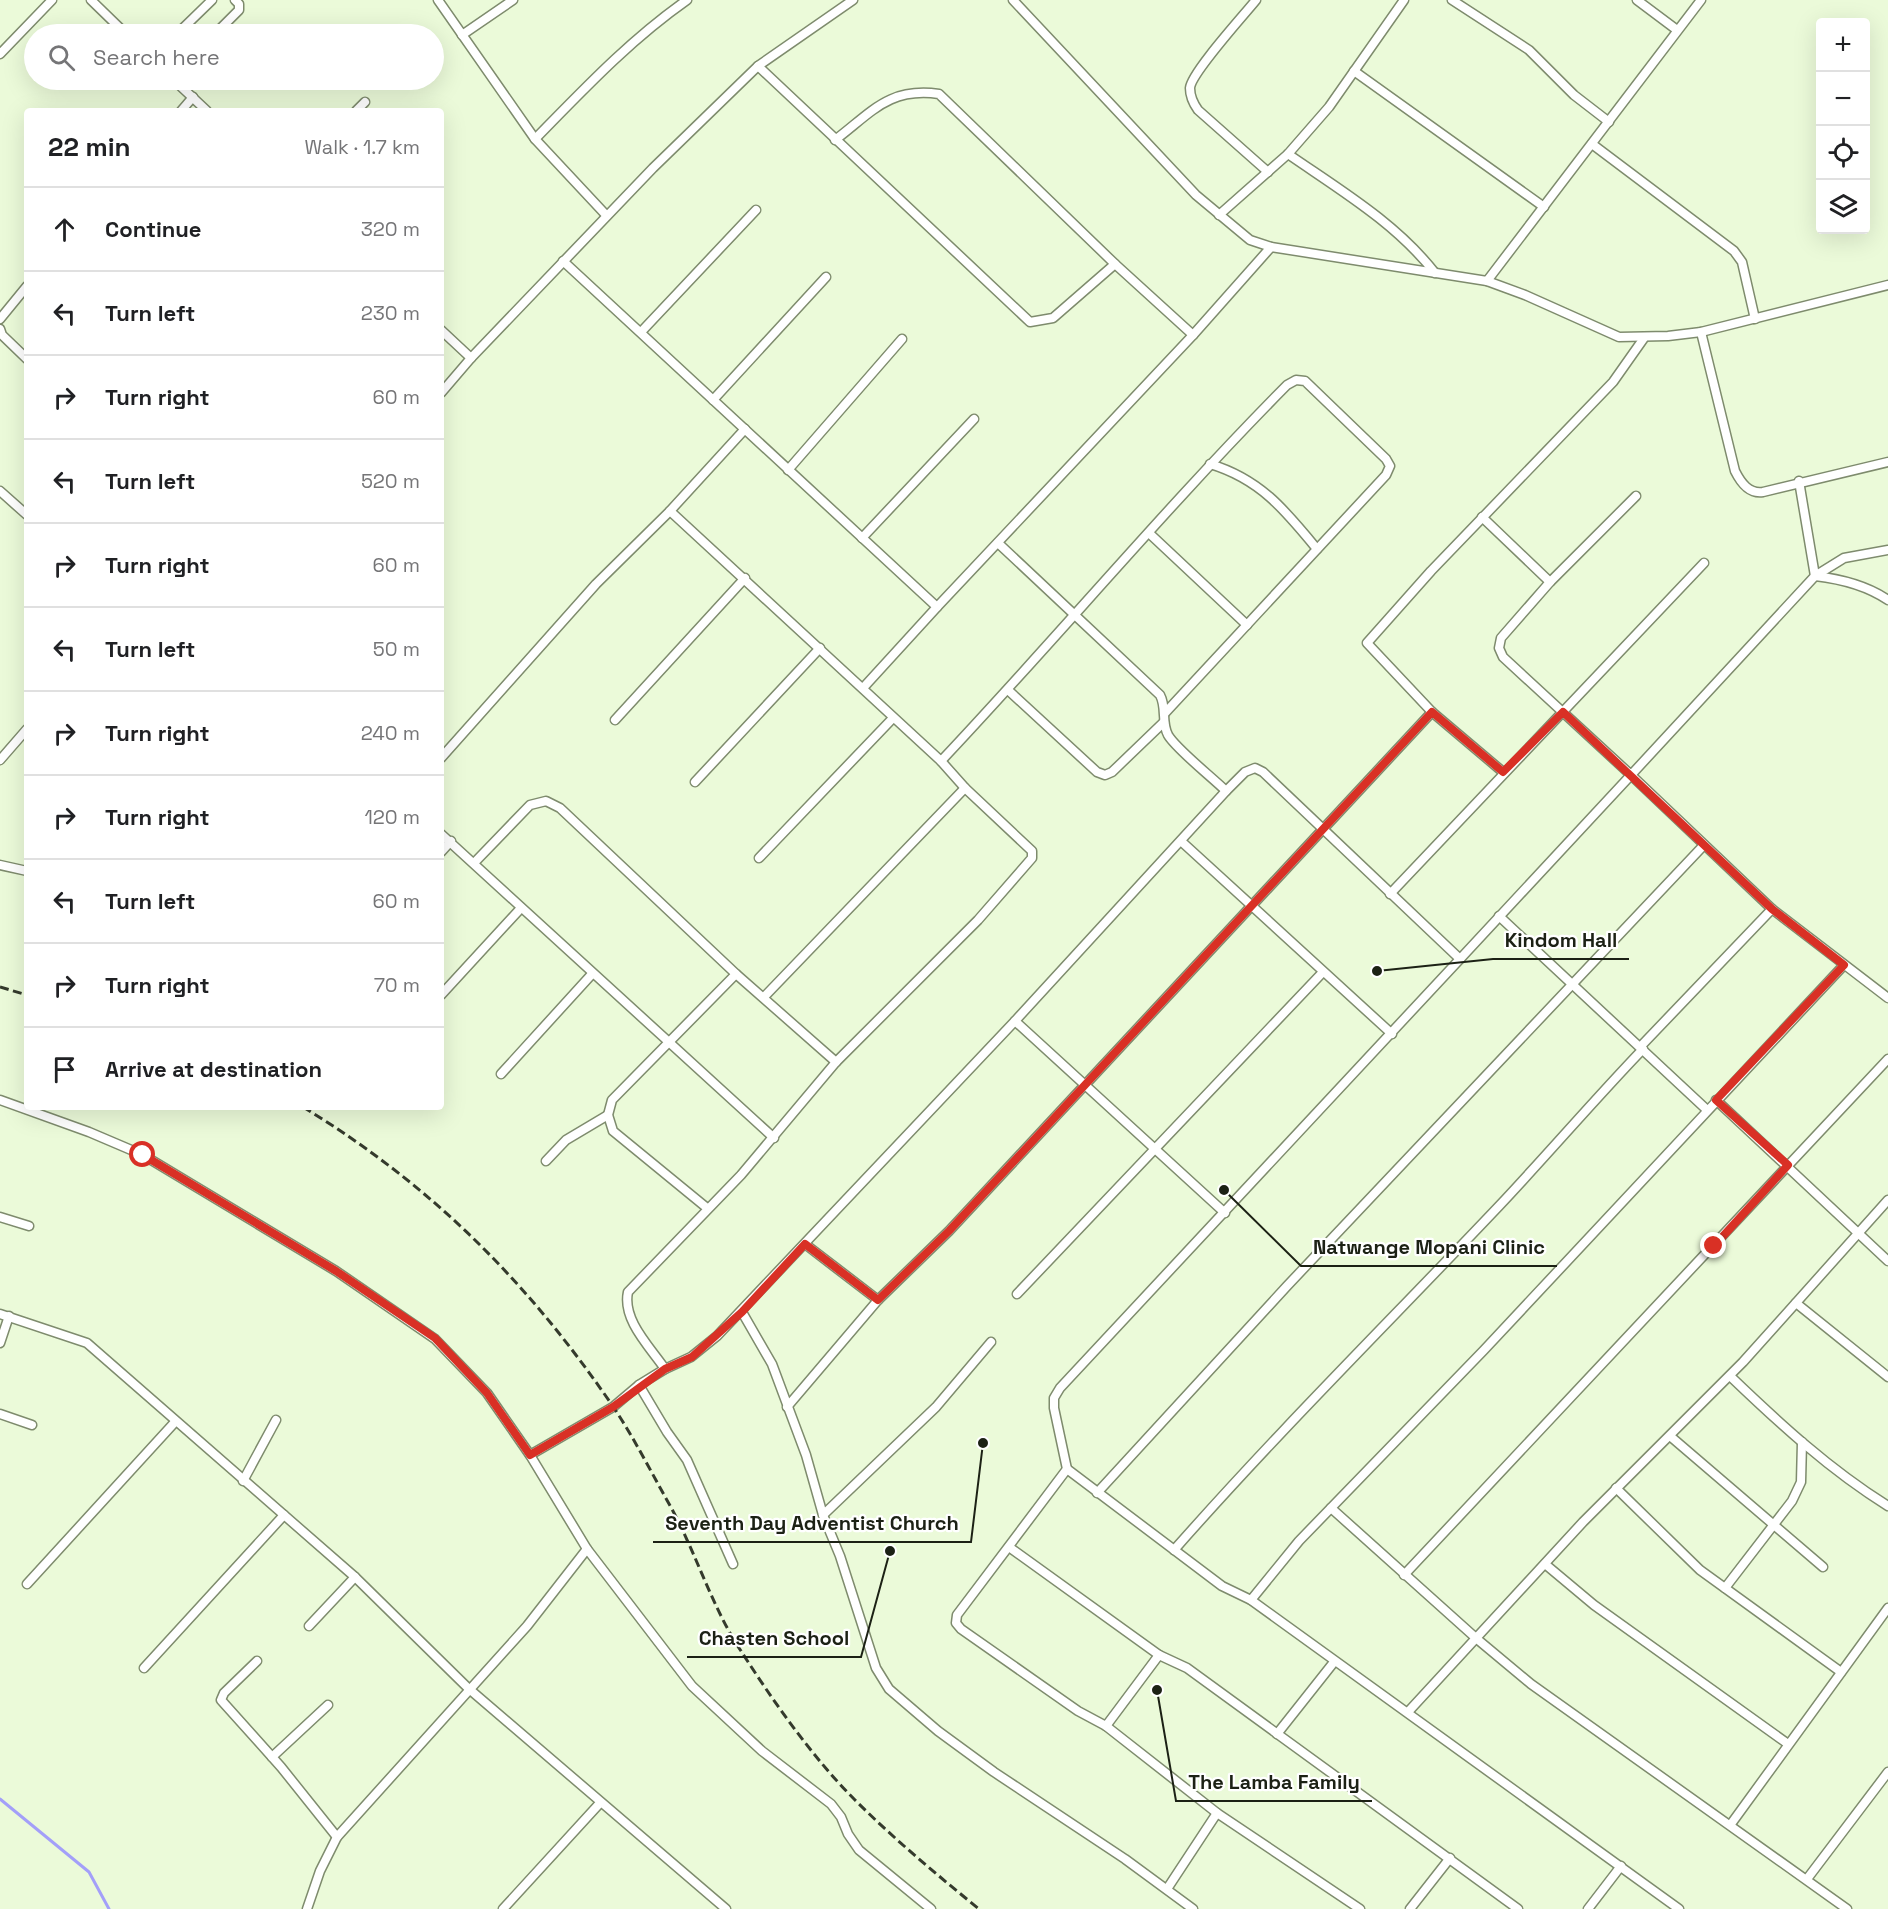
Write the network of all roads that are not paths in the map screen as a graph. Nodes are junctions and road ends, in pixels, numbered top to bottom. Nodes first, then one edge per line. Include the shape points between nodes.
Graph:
1 (52, 0) edge
2 (91, 0) edge
3 (212, 0) edge
4 (235, 0) edge
5 (438, 0) edge
6 (513, 0) edge
7 (687, 0) edge
8 (853, 0) edge
9 (1013, 0) edge
10 (1256, 0) edge
11 (1404, 0) edge
12 (1452, 0) edge
13 (1637, 0) edge
14 (1701, 0) edge
15 (29, 24) edge
16 (116, 24) edge
17 (187, 24) edge
18 (226, 24) edge
19 (24, 29) edge
20 (1677, 30) junction
21 (462, 35) junction
22 (0, 54) edge
23 (758, 66) junction
24 (1354, 70) junction
25 (185, 90) edge
26 (193, 98) junction
27 (365, 102) dead end
28 (184, 108) edge
29 (204, 108) edge
30 (359, 108) edge
31 (1609, 122) junction
32 (535, 139) junction
33 (835, 140) junction
34 (1592, 144) junction
35 (1288, 154) junction
36 (1268, 172) junction
37 (1544, 207) junction
38 (756, 210) dead end
39 (606, 215) junction
40 (1219, 215) junction
41 (1271, 247) junction
42 (563, 261) junction
43 (1114, 264) junction
44 (1435, 273) junction
45 (826, 277) dead end
46 (1486, 281) junction
47 (1888, 285) edge
48 (24, 290) edge
49 (0, 319) edge
50 (1755, 319) junction
51 (0, 329) edge
52 (641, 332) junction
53 (1701, 332) junction
54 (444, 333) edge
55 (1193, 335) junction
56 (1644, 338) junction
57 (902, 339) dead end
58 (24, 356) edge
59 (471, 358) junction
60 (444, 390) edge
61 (713, 400) junction
62 (974, 419) dead end
63 (745, 429) junction
64 (1888, 462) edge
65 (1210, 464) junction
66 (788, 470) junction
67 (1799, 481) junction
68 (0, 491) edge
69 (1636, 496) dead end
70 (670, 511) junction
71 (24, 512) edge
72 (1482, 517) junction
73 (1150, 534) junction
74 (862, 538) junction
75 (998, 543) junction
76 (1317, 549) junction
77 (1888, 550) edge
78 (1704, 563) dead end
79 (1815, 576) junction
80 (745, 578) junction
81 (1551, 582) junction
82 (1888, 600) edge
83 (937, 607) junction
84 (1075, 613) junction
85 (1247, 625) junction
86 (820, 648) junction
87 (863, 688) junction
88 (1008, 690) junction
89 (1432, 712) junction
90 (1563, 712) junction
91 (1164, 717) junction
92 (893, 718) junction
93 (615, 720) dead end
94 (24, 732) edge
95 (444, 755) edge
96 (0, 760) edge
97 (941, 761) junction
98 (1503, 772) junction
99 (1631, 775) junction
100 (695, 782) dead end
101 (965, 788) junction
102 (1226, 791) junction
103 (1323, 830) junction
104 (444, 836) edge
105 (451, 841) junction
106 (1182, 842) junction
107 (1704, 845) junction
108 (444, 849) edge
109 (759, 858) dead end
110 (474, 863) junction
111 (0, 865) edge
112 (24, 870) edge
113 (1390, 894) junction
114 (1252, 905) junction
115 (522, 908) junction
116 (1772, 909) junction
117 (1499, 916) junction
118 (1460, 959) junction
119 (1844, 965) junction
120 (1323, 972) junction
121 (592, 974) junction
122 (736, 974) junction
123 (1570, 984) junction
124 (444, 992) edge
125 (764, 997) junction
126 (1888, 998) edge
127 (1015, 1021) junction
128 (1392, 1034) junction
129 (669, 1042) junction
130 (1642, 1047) junction
131 (1888, 1059) edge
132 (837, 1062) junction
133 (501, 1074) dead end
134 (1086, 1084) junction
135 (0, 1100) edge
136 (1716, 1100) junction
137 (24, 1109) edge
138 (1706, 1109) junction
139 (28, 1110) edge
140 (608, 1115) junction
141 (774, 1138) junction
142 (1155, 1148) junction
143 (546, 1161) dead end
144 (1788, 1165) junction
145 (1888, 1200) edge
146 (707, 1208) junction
147 (1225, 1213) junction
148 (0, 1217) edge
149 (29, 1226) dead end
150 (1859, 1231) junction
151 (805, 1244) junction
152 (1888, 1261) edge
153 (1017, 1294) dead end
154 (878, 1300) junction
155 (1796, 1303) junction
156 (742, 1312) junction
157 (0, 1314) edge
158 (9, 1316) junction
159 (991, 1342) dead end
160 (0, 1343) edge
161 (665, 1369) junction
162 (1730, 1376) junction
163 (1888, 1377) edge
164 (639, 1385) junction
165 (787, 1407) junction
166 (0, 1414) edge
167 (276, 1420) dead end
168 (175, 1422) junction
169 (32, 1425) dead end
170 (1670, 1436) junction
171 (1802, 1442) junction
172 (530, 1455) junction
173 (1067, 1469) junction
174 (243, 1481) junction
175 (1616, 1488) junction
176 (1097, 1493) junction
177 (1888, 1506) edge
178 (1330, 1508) junction
179 (284, 1515) junction
180 (823, 1515) junction
181 (1774, 1526) junction
182 (1009, 1546) junction
183 (587, 1549) junction
184 (1174, 1550) junction
185 (733, 1564) dead end
186 (1545, 1564) junction
187 (1823, 1567) dead end
188 (1404, 1575) junction
189 (355, 1577) junction
190 (27, 1584) dead end
191 (1725, 1588) junction
192 (1251, 1600) junction
193 (1888, 1608) edge
194 (309, 1626) dead end
195 (1477, 1639) junction
196 (1159, 1655) junction
197 (257, 1661) dead end
198 (1334, 1662) junction
199 (144, 1668) dead end
200 (1841, 1672) junction
201 (468, 1688) junction
202 (328, 1705) dead end
203 (1408, 1712) junction
204 (1106, 1726) junction
205 (1277, 1734) junction
206 (1788, 1744) junction
207 (272, 1756) junction
208 (1888, 1772) edge
209 (600, 1803) junction
210 (1217, 1813) junction
211 (1731, 1824) junction
212 (337, 1838) junction
213 (1450, 1858) junction
214 (1621, 1866) junction
215 (1807, 1879) junction
216 (1167, 1890) junction
217 (307, 1909) edge
218 (503, 1909) edge
219 (726, 1909) edge
220 (932, 1909) edge
221 (1193, 1909) edge
222 (1360, 1909) edge
223 (1410, 1909) edge
224 (1518, 1909) edge
225 (1588, 1909) edge
226 (1679, 1909) edge
227 (1847, 1909) edge

1 - 15 street
2 - 16 street
3 - 17 street
4 - 18 street via 239,10
5 - 21 street
6 - 21 street
7 - 32 street via 611,61
8 - 23 street
9 - 40 street
10 - 36 street via 1204,63 1190,85 1191,100
11 - 24 street
12 - 31 street via 1529,50 1574,96
13 - 20 street
14 - 20 street
19 - 22 street
20 - 31 street
21 - 32 street
23 - 33 street
23 - 39 street
24 - 35 street via 1329,107
24 - 37 street
25 - 26 street
26 - 28 street
26 - 29 street
27 - 30 street
31 - 34 street
32 - 39 street
33 - 43 street via 895,95 919,91 939,94
33 - 43 street via 1030,322 1053,318
34 - 37 street
34 - 50 street via 1734,251 1742,262
35 - 36 street
35 - 44 street via 1368,209
36 - 40 street
37 - 46 street
38 - 52 street
39 - 42 street
40 - 41 street via 1250,240
41 - 44 street
41 - 55 street
42 - 52 street
42 - 59 street
43 - 55 street
44 - 46 street
45 - 61 street
46 - 56 street via 1619,338
47 - 50 street
48 - 49 street
50 - 53 street
51 - 58 street
52 - 61 street
53 - 56 street
53 - 67 street via 1740,482 1756,493
54 - 59 street
55 - 75 street
56 - 72 street via 1613,382
57 - 66 street
59 - 60 street
61 - 63 street
62 - 74 street
63 - 66 street
63 - 70 street
64 - 67 street
65 - 73 street
65 - 76 street via 1246,477 1286,513
65 - 76 street via 1287,385 1305,381 1390,466
66 - 74 street
67 - 79 street
68 - 71 street
69 - 81 street
70 - 80 street
70 - 95 street via 596,584
72 - 81 street
72 - 89 street via 1366,643
73 - 84 street
73 - 85 street
74 - 83 street
75 - 83 street
75 - 84 street
76 - 85 street
77 - 79 street via 1844,558
78 - 90 street
79 - 82 street via 1841,579
79 - 99 street
80 - 86 street
80 - 93 street
81 - 90 street via 1501,638 1498,648
83 - 87 street
84 - 88 street
84 - 91 street via 1160,695 1165,704
85 - 91 street
86 - 87 street
86 - 100 street
87 - 92 street
88 - 91 street via 1097,772 1105,775
88 - 97 street
89 - 98 street
89 - 103 street
90 - 98 street
90 - 99 street
91 - 102 street via 1168,736
92 - 97 street
92 - 109 street
94 - 96 street
97 - 101 street
98 - 113 street
99 - 107 street
99 - 117 street
101 - 125 street
101 - 132 street via 1028,844 1032,858 978,920
102 - 103 street via 1245,772 1255,768
102 - 106 street
103 - 113 street
103 - 114 street
104 - 105 street
105 - 108 street
105 - 110 street
106 - 114 street
106 - 127 street
107 - 116 street
107 - 123 street
110 - 115 street
110 - 122 street via 530,805 546,801 560,808
111 - 112 street
113 - 118 street
114 - 120 street
114 - 134 street
115 - 121 street
115 - 124 street
116 - 119 street
116 - 130 street
117 - 118 street
117 - 123 street
118 - 128 street
119 - 126 street
119 - 136 street
120 - 128 street
120 - 142 street
121 - 129 street
121 - 133 street
122 - 125 street
122 - 129 street
123 - 130 street
123 - 176 street
125 - 132 street
127 - 134 street
127 - 151 street
128 - 147 street
129 - 140 street via 612,1100
129 - 141 street
130 - 138 street
130 - 184 street
131 - 144 street
132 - 141 street
134 - 142 street
134 - 154 street via 949,1231
135 - 137 street
136 - 138 street
136 - 144 street
138 - 178 street via 1484,1350
139 - 172 street via 143,1155 377,1297 435,1338 460,1363 487,1393
140 - 143 street via 566,1140
140 - 146 street via 613,1131
141 - 146 street
142 - 147 street
142 - 153 street
144 - 150 street
144 - 188 street
145 - 150 street
146 - 161 street via 628,1293 630,1319
147 - 173 street via 1060,1388 1053,1408
148 - 149 street
150 - 152 street
150 - 155 street
151 - 154 street
151 - 156 street
154 - 165 street
155 - 162 street
155 - 163 street
156 - 161 street via 692,1357
156 - 165 street via 772,1364
157 - 158 street
158 - 160 street
158 - 168 street via 87,1343
159 - 180 street via 936,1407
161 - 164 street
162 - 170 street
162 - 171 street
164 - 172 street via 613,1407
164 - 185 street via 687,1460
165 - 180 street
166 - 169 street
167 - 174 street
168 - 174 street
168 - 190 street
170 - 175 street
170 - 181 street
171 - 177 street via 1856,1486
171 - 181 street via 1801,1482
172 - 183 street
173 - 176 street
173 - 182 street
174 - 179 street
175 - 186 street
175 - 191 street via 1700,1570
176 - 184 street
178 - 188 street
178 - 192 street
179 - 189 street
179 - 199 street
180 - 216 street via 876,1668 889,1689 994,1772
181 - 187 street
181 - 191 street
182 - 196 street
182 - 204 street via 957,1615 956,1623 1078,1711
183 - 201 street via 527,1626
183 - 220 street via 692,1686 762,1751 831,1804 859,1850
184 - 192 street via 1222,1586
186 - 195 street
186 - 206 street via 1594,1605
188 - 195 street
189 - 194 street
189 - 201 street
191 - 200 street
192 - 198 street
193 - 200 street
195 - 203 street
195 - 211 street via 1532,1684
196 - 204 street
196 - 205 street via 1187,1668
197 - 207 street via 221,1700
198 - 203 street
198 - 205 street
200 - 206 street
201 - 209 street
201 - 212 street
202 - 207 street
203 - 214 street
204 - 210 street
205 - 213 street
206 - 211 street
207 - 212 street
208 - 215 street
209 - 218 street
209 - 219 street
210 - 216 street
210 - 222 street
211 - 215 street
212 - 217 street
213 - 223 street
213 - 224 street
214 - 225 street
214 - 226 street
215 - 227 street
216 - 221 street

